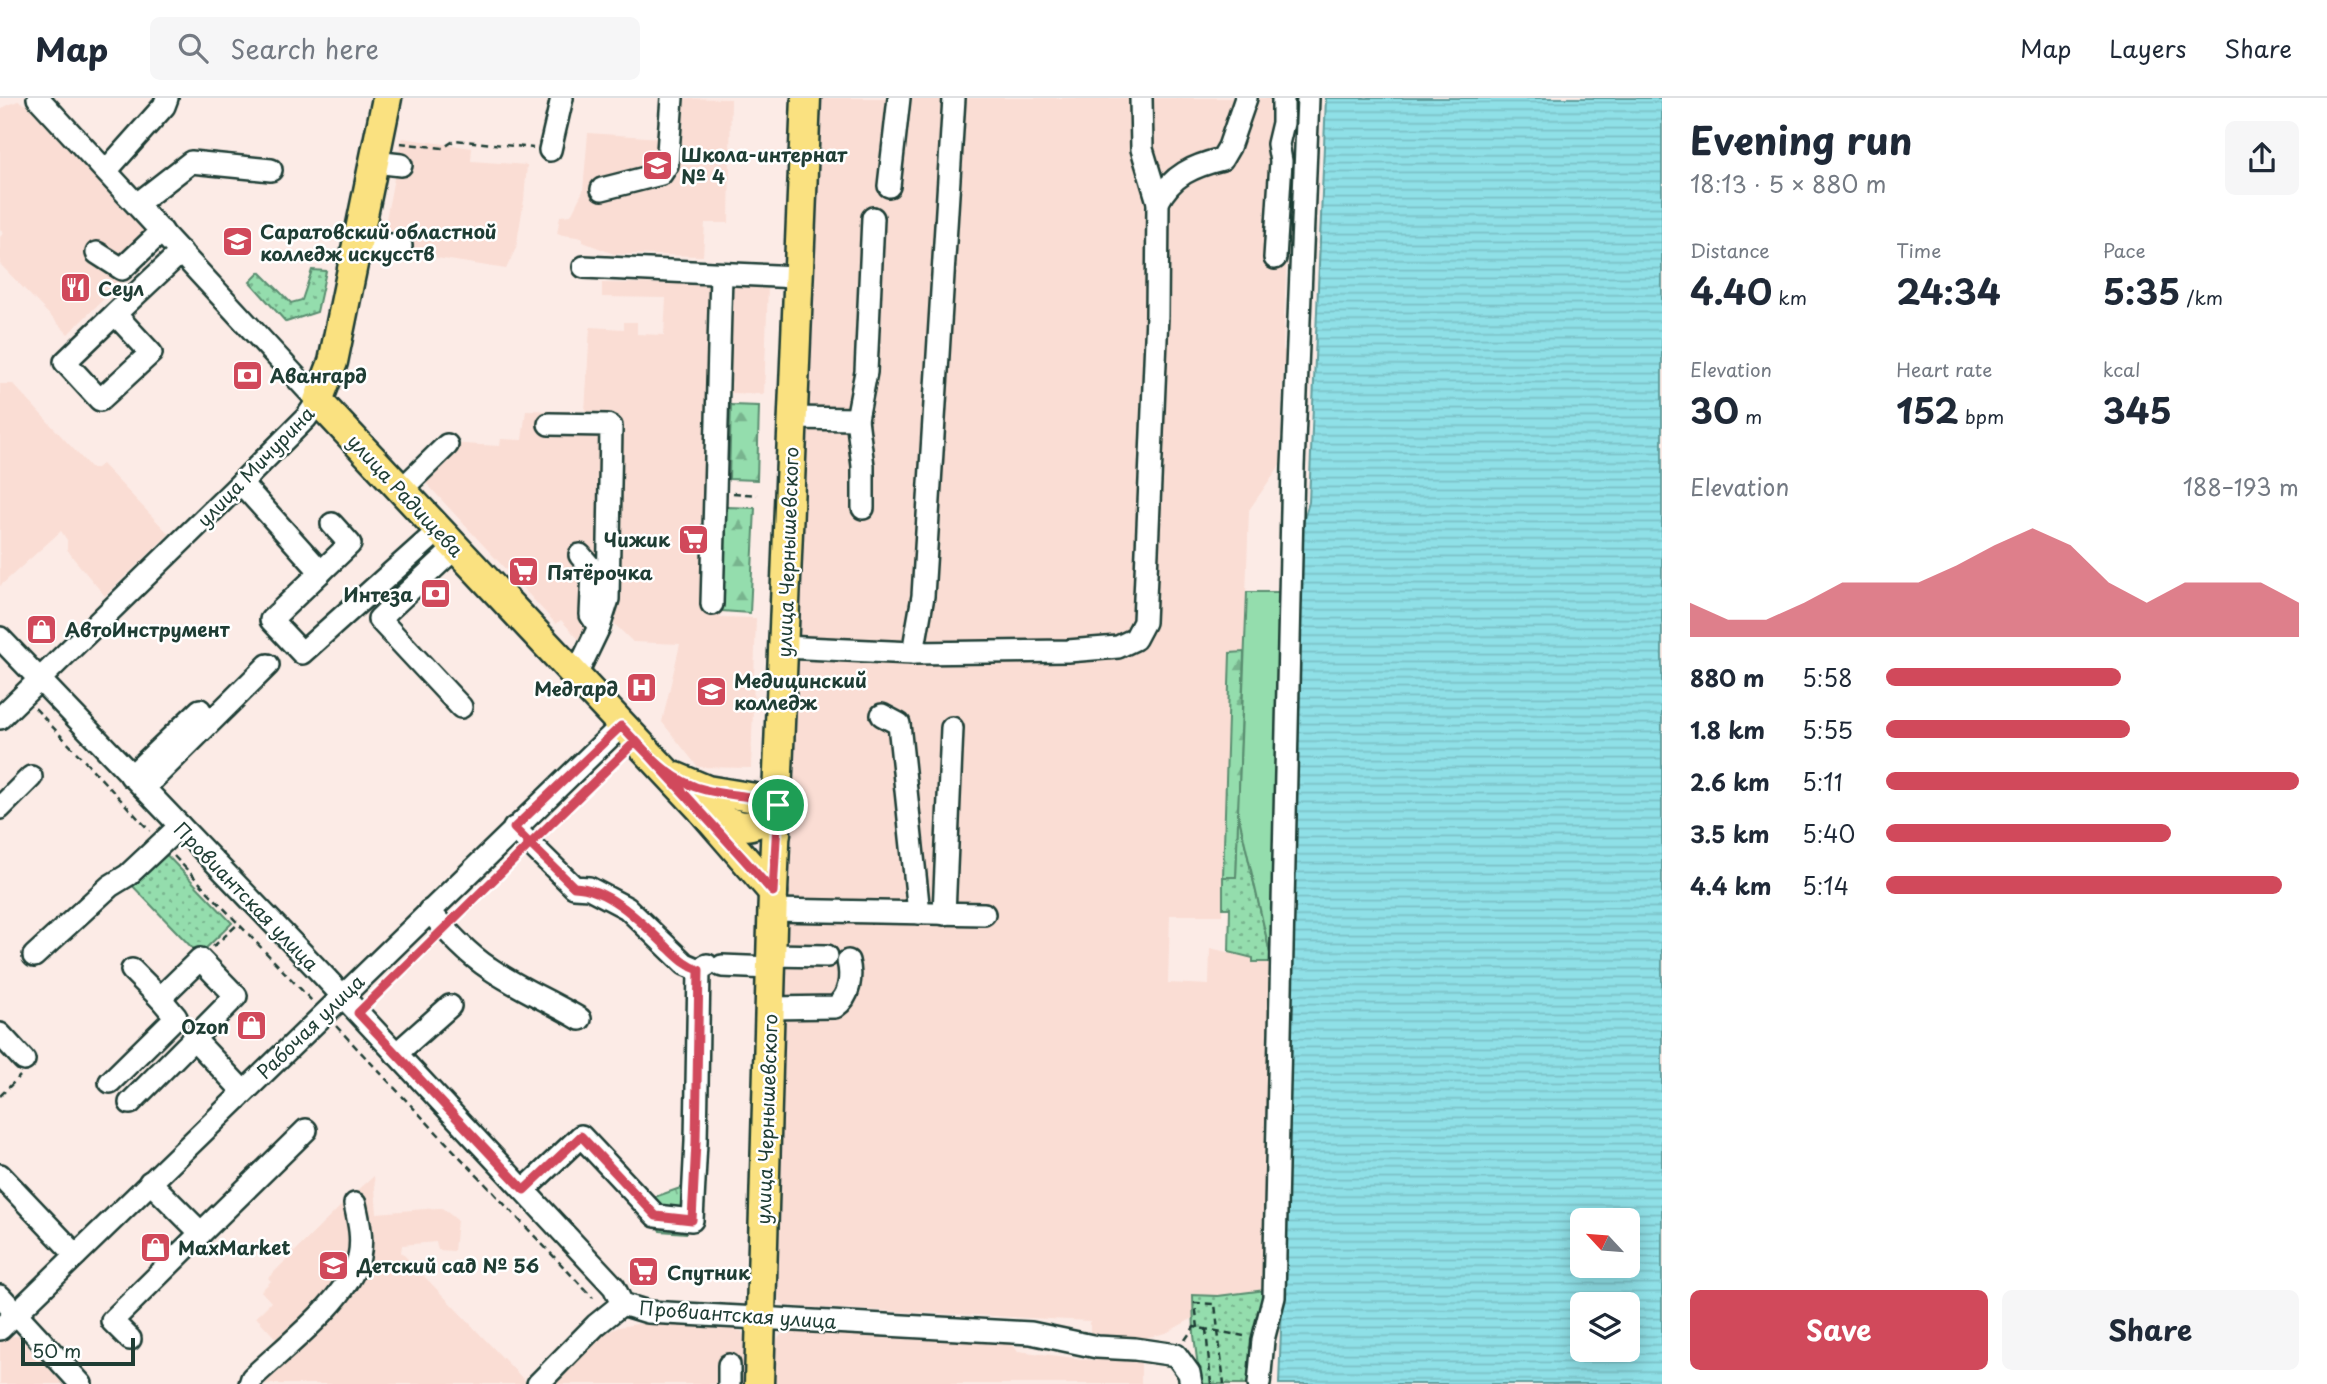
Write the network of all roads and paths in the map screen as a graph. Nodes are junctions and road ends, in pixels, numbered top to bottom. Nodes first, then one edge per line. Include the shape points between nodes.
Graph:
1 (38, 98) edge
2 (167, 98) edge
3 (387, 98) edge
4 (562, 98) edge
5 (672, 98) edge
6 (806, 98) edge
7 (899, 98) edge
8 (954, 98) edge
9 (1141, 98) edge
10 (1246, 98) edge
11 (1283, 98) edge
12 (1308, 98) edge
13 (550, 150) joint
14 (385, 155) junction
15 (271, 170) dead end
16 (106, 171) junction
17 (889, 186) dead end
18 (602, 189) dead end
19 (1158, 202) junction
20 (137, 204) junction
21 (873, 218) dead end
22 (162, 231) junction
23 (358, 242) junction
24 (401, 246) dead end
25 (181, 252) junction
26 (97, 253) dead end
27 (1275, 258) dead end
28 (584, 268) dead end
29 (721, 274) junction
30 (797, 277) junction
31 (115, 314) dead end
32 (318, 401) junction
33 (792, 418) junction
34 (857, 419) junction
35 (549, 424) dead end
36 (447, 445) dead end
37 (241, 483) junction
38 (401, 490) junction
39 (727, 493) dead end
40 (757, 495) dead end
41 (863, 508) dead end
42 (332, 524) dead end
43 (447, 540) junction
44 (580, 555) dead end
45 (321, 572) junction
46 (712, 604) dead end
47 (600, 627) junction
48 (0, 638) edge
49 (783, 646) junction
50 (913, 653) junction
51 (268, 665) dead end
52 (575, 677) junction
53 (40, 680) junction
54 (24, 695) junction
55 (461, 707) dead end
56 (200, 710) dead end
57 (882, 715) dead end
58 (0, 718) edge
59 (952, 728) dead end
60 (628, 734) junction
61 (661, 769) junction
62 (31, 777) dead end
63 (137, 782) junction
64 (0, 808) edge
65 (701, 809) junction
66 (774, 818) junction
67 (180, 826) junction
68 (514, 828) junction
69 (162, 844) junction
70 (530, 844) junction
71 (773, 901) junction
72 (429, 911) junction
73 (919, 914) junction
74 (944, 914) junction
75 (984, 914) dead end
76 (239, 923) junction
77 (445, 929) junction
78 (34, 956) dead end
79 (200, 959) junction
80 (771, 962) junction
81 (709, 967) junction
82 (132, 970) dead end
83 (341, 996) junction
84 (160, 998) junction
85 (450, 1006) dead end
86 (770, 1007) junction
87 (323, 1013) junction
88 (358, 1013) junction
89 (580, 1019) dead end
90 (0, 1034) edge
91 (194, 1039) junction
92 (396, 1054) junction
93 (24, 1060) joint
94 (110, 1082) dead end
95 (243, 1091) junction
96 (0, 1096) edge
97 (130, 1103) dead end
98 (306, 1130) dead end
99 (0, 1175) edge
100 (150, 1182) junction
101 (524, 1190) junction
102 (355, 1204) dead end
103 (201, 1233) junction
104 (76, 1255) junction
105 (0, 1296) edge
106 (593, 1298) dead end
107 (622, 1304) junction
108 (16, 1313) junction
109 (761, 1317) junction
110 (1198, 1328) junction
111 (0, 1329) edge
112 (1206, 1329) junction
113 (1219, 1331) junction
114 (130, 1339) dead end
115 (1263, 1340) junction
116 (1176, 1355) junction
117 (81, 1384) edge
118 (250, 1384) edge
119 (538, 1384) edge
120 (759, 1384) edge
121 (1191, 1384) edge
122 (1211, 1384) edge
123 (1224, 1384) edge
124 (1259, 1384) edge

1 - 16 street, улица Радищева
2 - 16 street
3 - 14 main road, улица Мичурина
4 - 13 street
5 - 18 street via 667,165 661,174
6 - 30 main road, улица Чернышевского
7 - 17 street
8 - 50 street via 923,596
9 - 19 street via 1142,149
10 - 19 street via 1222,159 1184,173 1165,187
11 - 27 street
12 - 115 street via 1293,467 1274,1297
13 - 14 path via 455,140 443,148
14 - 23 main road, улица Мичурина
15 - 20 street via 191,162
16 - 20 street, улица Радищева
19 - 50 street via 1144,622 1135,639 1118,647 1068,651
20 - 22 street, улица Радищева
21 - 34 street via 866,372
22 - 25 street, улица Радищева
22 - 26 street via 122,269
23 - 24 street
23 - 32 main road, улица Мичурина via 333,362
25 - 31 street
25 - 32 street, улица Радищева
28 - 29 street
29 - 30 street
29 - 46 street
30 - 33 main road, улица Чернышевского
32 - 37 street, улица Мичурина
32 - 38 main road, улица Радищева
33 - 34 street
33 - 49 main road, улица Чернышевского
34 - 41 street
35 - 47 street via 611,427 608,598
36 - 38 street
37 - 45 street
37 - 53 street, улица Мичурина
38 - 43 main road, улица Радищева
39 - 40 path
42 - 45 street via 351,544
43 - 45 street via 302,653 271,620
43 - 52 main road, улица Радищева
43 - 55 street via 379,619
44 - 47 street via 593,570 591,615
47 - 52 street
48 - 53 street, Провиантская улица
49 - 50 street
49 - 66 main road, улица Чернышевского
51 - 63 street
52 - 60 main road, улица Радищева
53 - 54 street, улица Мичурина
53 - 63 street, Провиантская улица
54 - 58 street, улица Мичурина
54 - 69 path
56 - 63 street
57 - 73 street via 899,724
59 - 74 street
60 - 61 main road, улица Радищева
60 - 68 street, Рабочая улица
60 - 70 path
61 - 65 main road, улица Радищева
61 - 66 main road via 706,790 755,798
62 - 64 street
63 - 67 street, Провиантская улица
65 - 66 main road via 745,827
65 - 71 main road, улица Радищева
66 - 71 main road, улица Чернышевского
67 - 69 street
67 - 83 street, Провиантская улица
68 - 70 street
68 - 72 street, Рабочая улица
69 - 76 path
69 - 78 street
70 - 77 path
70 - 81 street via 574,887 589,888 627,908 685,964
71 - 73 street
71 - 80 main road, улица Чернышевского
72 - 77 street
72 - 83 street, Рабочая улица
73 - 74 street
74 - 75 street
76 - 79 path
76 - 87 path
77 - 88 path
77 - 89 street via 486,967
79 - 84 street
79 - 91 street via 236,996
80 - 81 street
80 - 86 main road, улица Чернышевского
80 - 86 street via 837,959 849,968 847,993 835,1007
81 - 101 street via 692,1220 656,1216 581,1136
82 - 84 street
83 - 87 street, Рабочая улица
83 - 88 street, Провиантская улица
84 - 94 street via 176,1017
85 - 92 street
86 - 109 main road, улица Чернышевского
87 - 95 street, Рабочая улица
87 - 106 path
88 - 92 street, Провиантская улица
90 - 93 street
91 - 95 street
91 - 97 street
92 - 101 street, Провиантская улица
93 - 96 path via 22,1074
95 - 100 street, Рабочая улица
98 - 103 street
99 - 104 street
100 - 103 street
100 - 104 street, Рабочая улица
101 - 107 street, Провиантская улица via 614,1287
102 - 118 street via 362,1231 359,1258 341,1294
103 - 114 street via 112,1321
104 - 108 street, Рабочая улица
105 - 108 street
107 - 109 street, Провиантская улица via 648,1312
107 - 119 street
108 - 111 street, Рабочая улица
108 - 117 street
109 - 116 street, Провиантская улица via 1031,1333 1097,1347
109 - 120 main road, улица Чернышевского
110 - 112 path
110 - 113 path via 1195,1303 1215,1304
110 - 116 path
112 - 113 path
112 - 122 path
113 - 115 path
113 - 123 path
115 - 124 street
116 - 121 street

